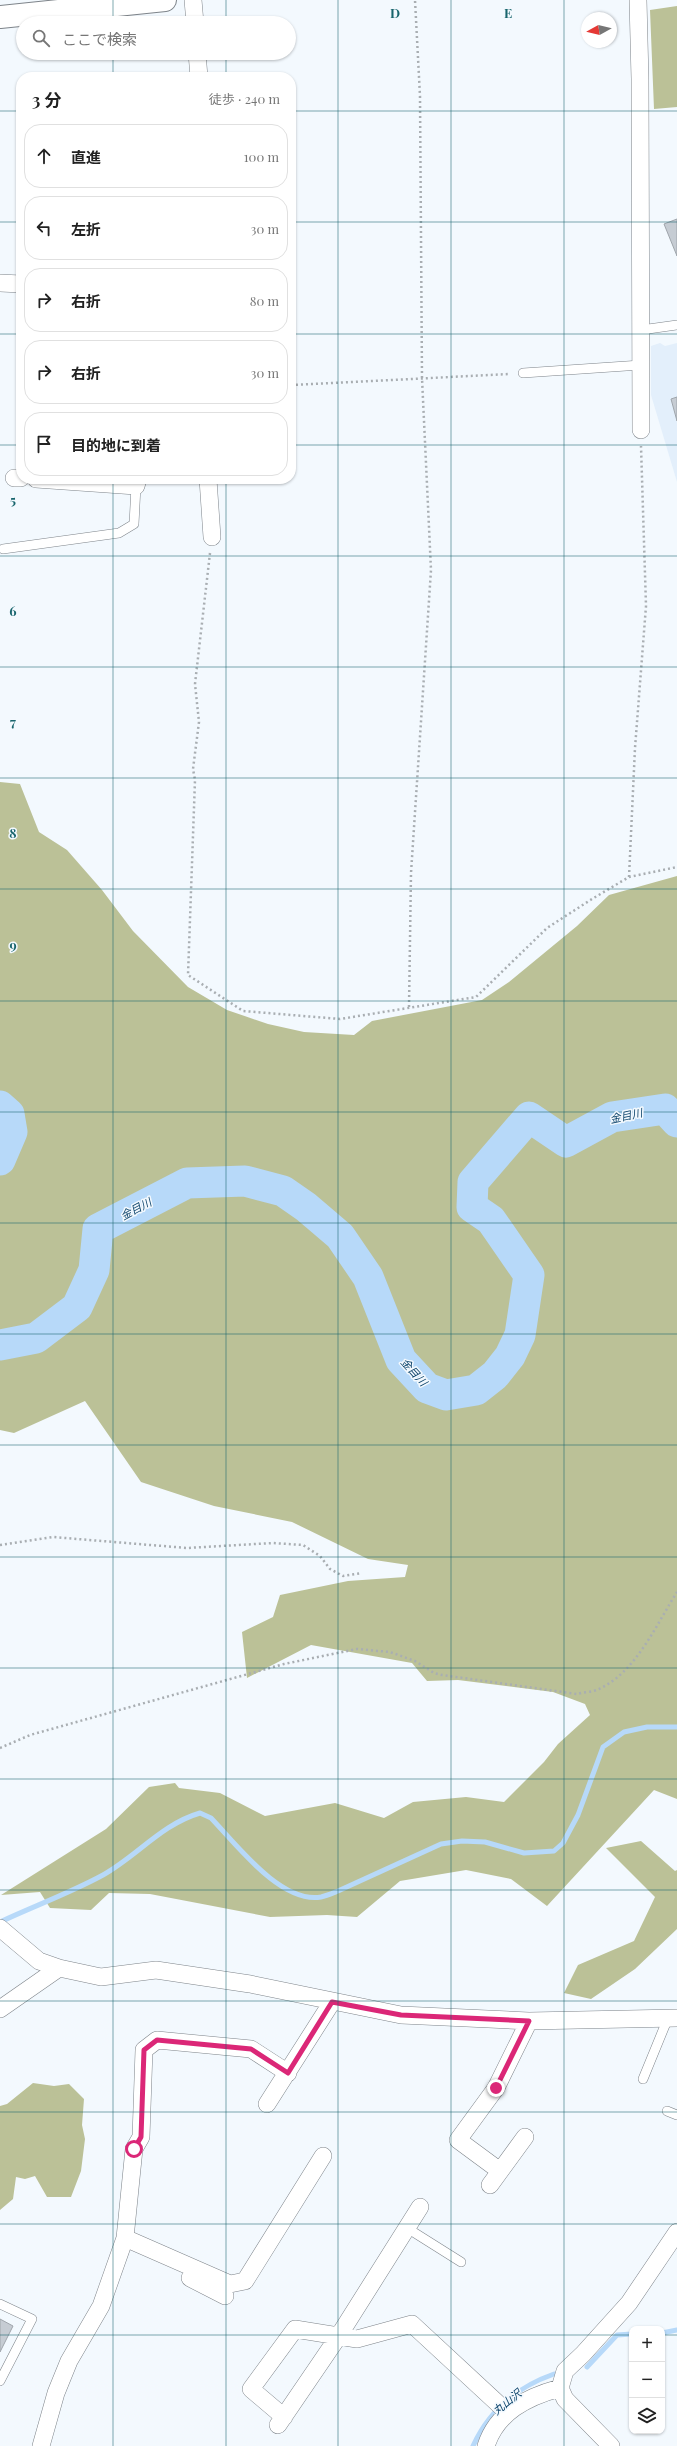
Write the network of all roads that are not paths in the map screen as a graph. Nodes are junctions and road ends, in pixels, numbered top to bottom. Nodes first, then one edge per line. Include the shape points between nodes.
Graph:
1 (165, 0) edge
2 (193, 0) edge
3 (638, 0) edge
4 (16, 16) edge
5 (18, 16) edge
6 (194, 16) edge
7 (0, 18) edge
8 (198, 60) edge
9 (199, 72) edge
10 (0, 282) edge
11 (16, 284) edge
12 (677, 325) edge
13 (641, 330) junction
14 (641, 364) junction
15 (523, 373) road end
16 (641, 430) road end
17 (137, 484) edge
18 (208, 484) edge
19 (212, 537) road end
20 (3, 549) dead end
21 (4, 1933) edge
22 (59, 1968) junction
23 (332, 2002) junction
24 (0, 2009) edge
25 (673, 2018) edge
26 (529, 2021) junction
27 (288, 2073) junction
28 (643, 2079) dead end
29 (267, 2104) dead end
30 (667, 2112) dead end
31 (677, 2115) edge
32 (525, 2137) dead end
33 (323, 2156) dead end
34 (500, 2171) junction
35 (490, 2185) dead end
36 (420, 2207) dead end
37 (406, 2228) junction
38 (677, 2232) edge
39 (125, 2238) junction
40 (178, 2261) junction
41 (461, 2262) dead end
42 (225, 2296) dead end
43 (0, 2304) edge
44 (338, 2337) junction
45 (0, 2381) edge
46 (560, 2388) junction
47 (501, 2407) junction
48 (41, 2446) edge
49 (486, 2446) edge
50 (611, 2446) edge

1 - 5 street
2 - 6 street
3 - 13 street
4 - 7 street
8 - 9 street
10 - 11 street
12 - 13 lane
13 - 14 street
14 - 15 lane
14 - 16 street
17 - 20 lane via 134,524 119,533
18 - 19 street
21 - 22 street via 38,1961
22 - 23 street via 101,1977 156,1970 250,1984
22 - 24 street
23 - 26 street via 401,2015
23 - 27 street
25 - 26 street
25 - 28 lane
26 - 34 street via 496,2088 454,2146
27 - 29 street
27 - 39 street via 251,2049 157,2040 144,2050 141,2137 134,2149
30 - 31 lane
32 - 34 street
33 - 40 street via 245,2281 230,2284
34 - 35 street
36 - 37 street
37 - 41 lane
37 - 44 street
38 - 46 street via 630,2303 565,2371
39 - 40 street
39 - 48 street via 101,2306 69,2361 56,2394
40 - 42 street via 176,2270
43 - 45 lane via 32,2319
44 - 44 street via 295,2329 251,2390 281,2421
44 - 47 street via 357,2339 412,2324
46 - 47 street
46 - 50 street via 575,2411
47 - 49 street

